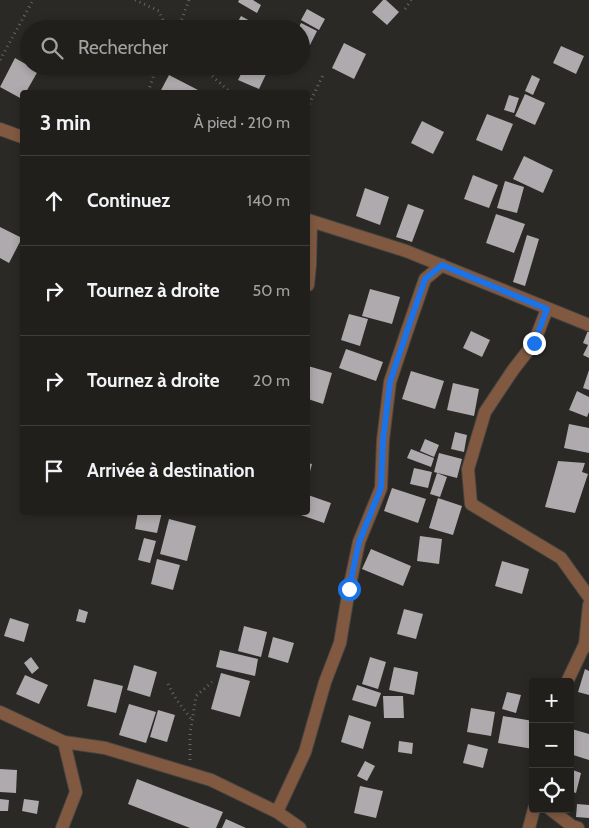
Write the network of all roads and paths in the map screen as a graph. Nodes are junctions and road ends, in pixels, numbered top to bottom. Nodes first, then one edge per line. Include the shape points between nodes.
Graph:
1 (33, 0) edge
2 (135, 0) edge
3 (189, 0) edge
4 (411, 0) edge
5 (406, 9) dead end
6 (22, 20) edge
7 (163, 20) edge
8 (181, 20) edge
9 (20, 24) edge
10 (0, 60) edge
11 (324, 73) dead end
12 (154, 75) edge
13 (211, 75) edge
14 (149, 90) edge
15 (228, 90) edge
16 (310, 102) edge
17 (0, 129) edge
18 (20, 136) edge
19 (310, 221) edge
20 (442, 265) junction
21 (547, 309) junction
22 (589, 325) edge
23 (589, 597) edge
24 (589, 605) edge
25 (587, 645) edge
26 (569, 678) edge
27 (212, 682) dead end
28 (168, 684) dead end
29 (0, 712) edge
30 (192, 721) junction
31 (64, 742) junction
32 (190, 774) junction
33 (277, 812) junction
34 (533, 813) edge
35 (555, 813) edge
36 (62, 828) edge
37 (300, 828) edge
38 (529, 828) edge
39 (578, 828) edge

1 - 6 path
2 - 7 path via 159,11
3 - 8 path
4 - 5 path
9 - 10 path
11 - 16 path
12 - 14 path
13 - 15 path
17 - 18 street
19 - 20 street
20 - 21 street
20 - 33 street via 425,279 390,382 381,488 359,542 340,643 305,752
21 - 22 street
21 - 23 street via 534,343 485,412 468,469 471,504 561,558
24 - 25 street
25 - 26 street
27 - 30 path via 196,696
28 - 30 path
29 - 31 street
30 - 32 path
31 - 32 street via 105,748
31 - 36 street via 76,792
32 - 33 street via 211,780
33 - 37 street
34 - 38 street
35 - 39 street

